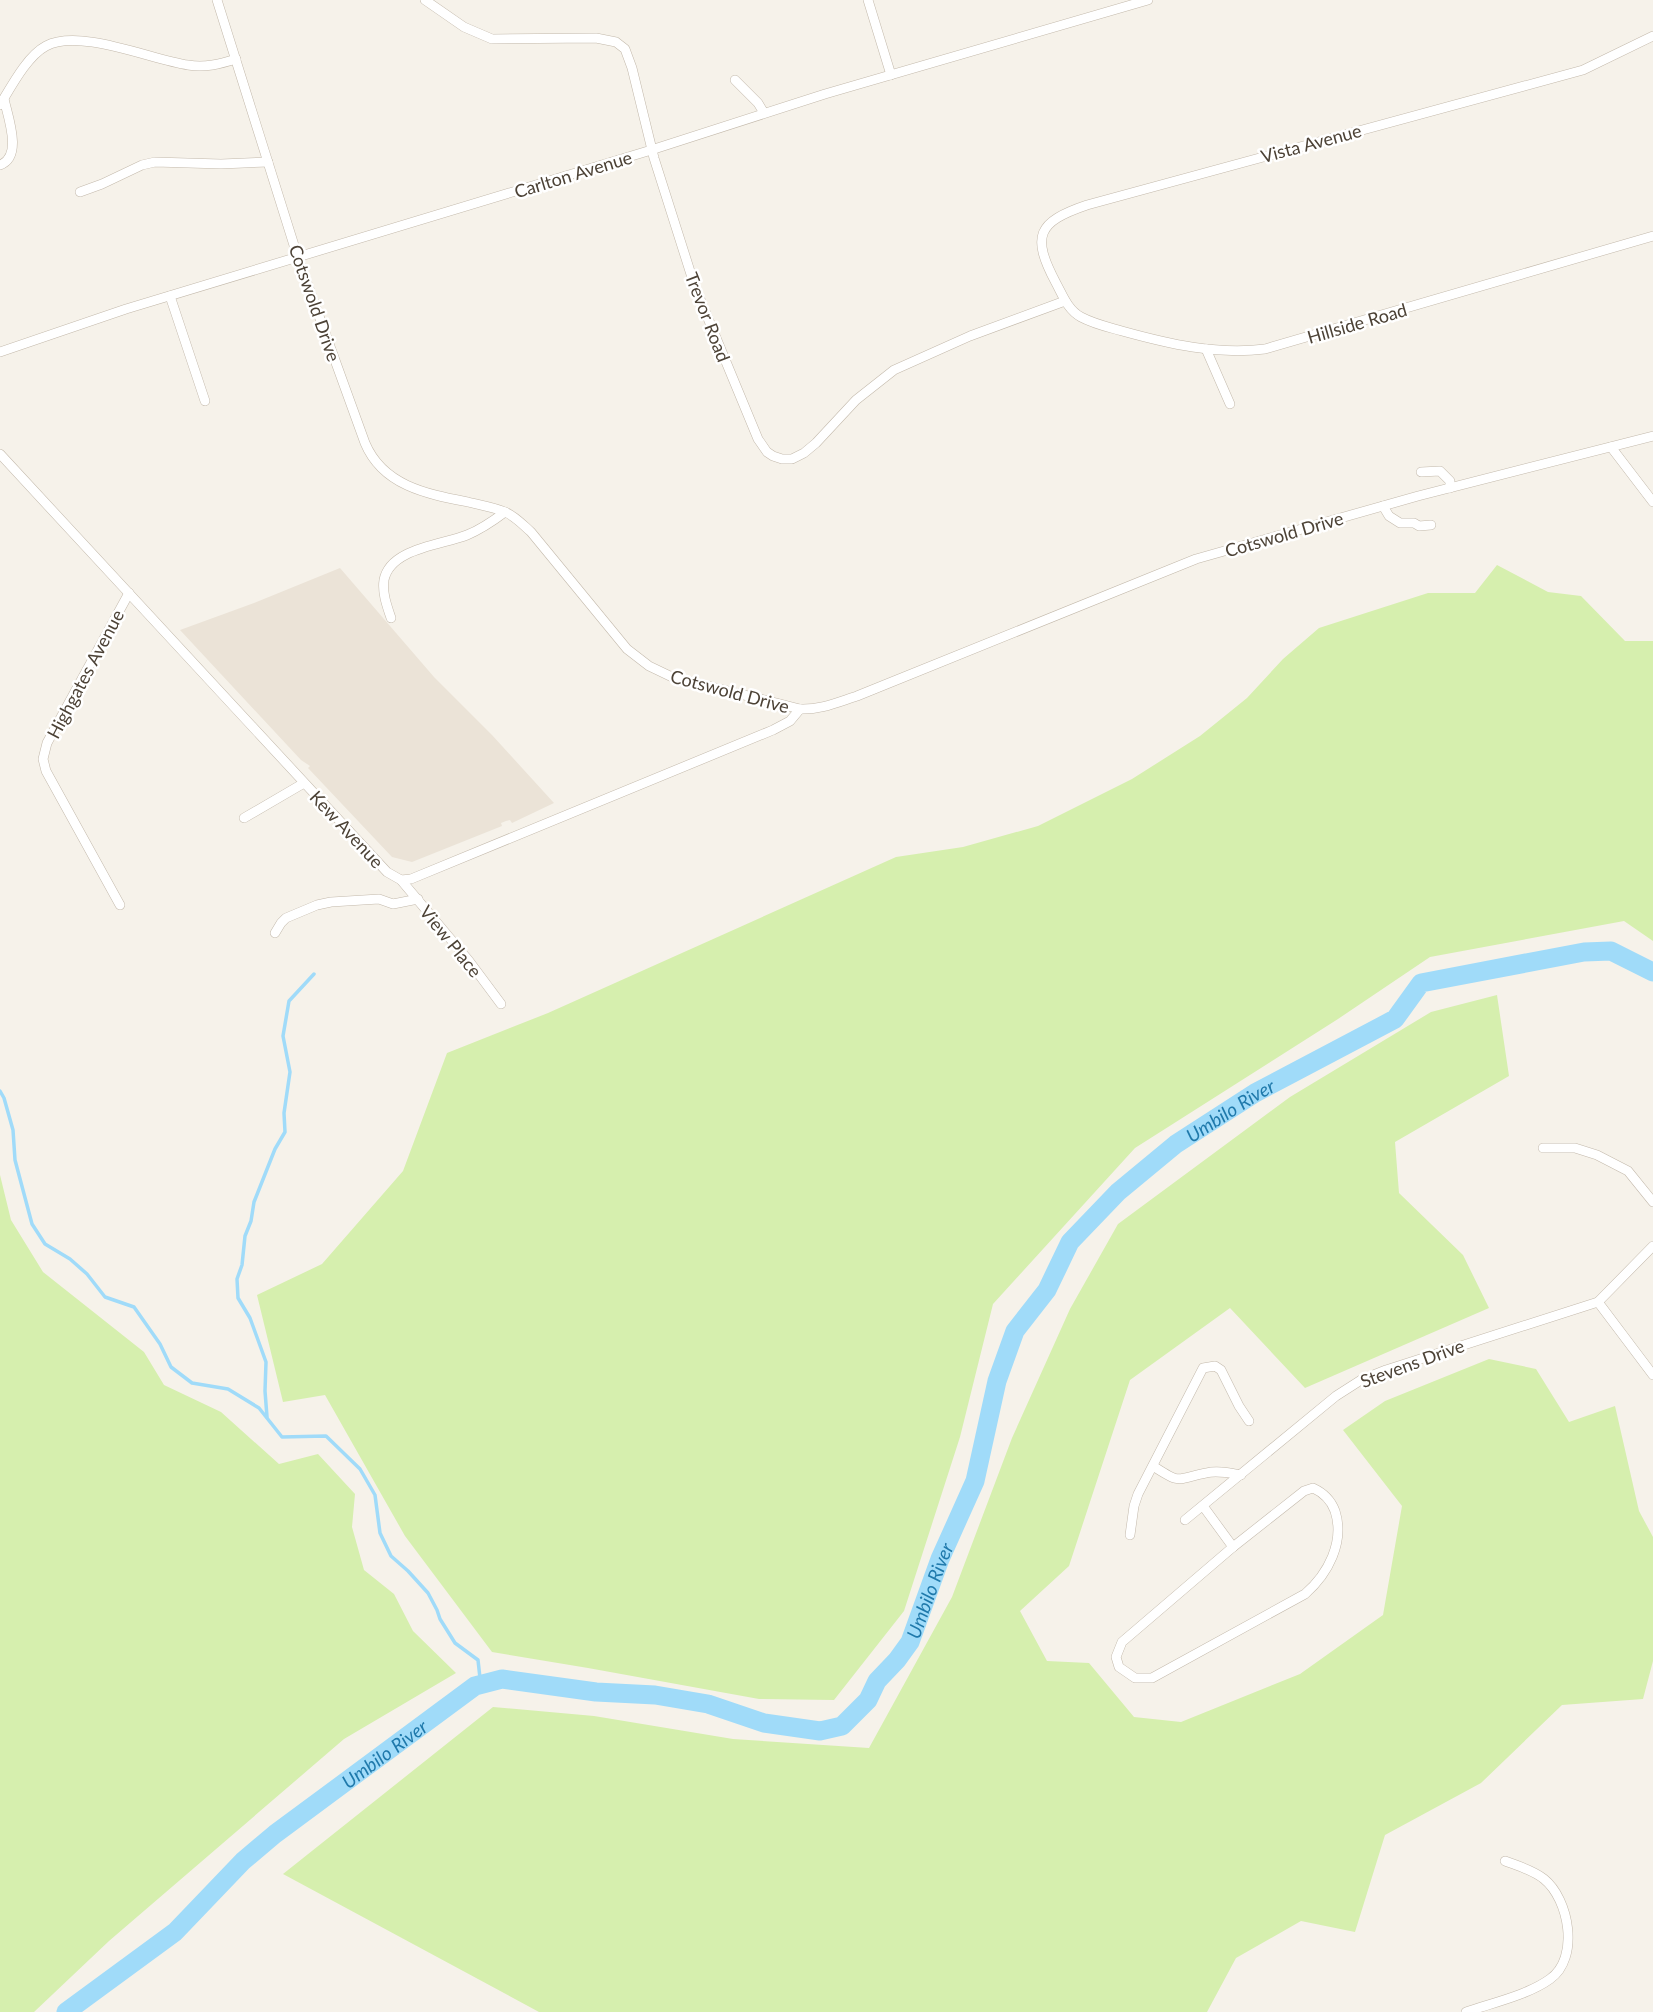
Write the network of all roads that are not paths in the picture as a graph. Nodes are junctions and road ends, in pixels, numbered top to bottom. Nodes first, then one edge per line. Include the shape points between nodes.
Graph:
1 (217, 0) edge
2 (425, 0) edge
3 (868, 0) edge
4 (1148, 0) edge
5 (1653, 36) edge
6 (236, 59) junction
7 (891, 75) junction
8 (734, 80) dead end
9 (2, 102) edge
10 (764, 113) junction
11 (652, 149) junction
12 (268, 162) junction
13 (0, 165) edge
14 (80, 192) dead end
15 (1653, 236) edge
16 (298, 258) junction
17 (170, 296) junction
18 (1065, 301) junction
19 (1206, 349) junction
20 (0, 352) edge
21 (205, 401) dead end
22 (1230, 404) dead end
23 (1653, 436) edge
24 (1611, 447) junction
25 (0, 454) edge
26 (1421, 472) dead end
27 (1450, 488) junction
28 (1653, 502) edge
29 (1383, 506) junction
30 (505, 512) junction
31 (1431, 525) dead end
32 (129, 593) junction
33 (391, 618) dead end
34 (800, 709) junction
35 (304, 783) junction
36 (244, 818) dead end
37 (401, 880) junction
38 (418, 899) junction
39 (120, 905) dead end
40 (275, 933) dead end
41 (500, 1004) dead end
42 (1543, 1148) dead end
43 (1650, 1191) edge
44 (1653, 1202) edge
45 (1653, 1246) edge
46 (1598, 1302) junction
47 (1653, 1375) edge
48 (1249, 1421) dead end
49 (1153, 1466) junction
50 (1241, 1475) junction
51 (1203, 1506) junction
52 (1185, 1520) dead end
53 (1130, 1535) dead end
54 (1233, 1547) junction
55 (1505, 1861) dead end
56 (1466, 2012) edge

1 - 6 street, Cotswold Drive
2 - 11 street, Trevor Road via 464,27 492,39 596,38 616,43 625,50 632,68
3 - 7 street
4 - 7 street, Carlton Avenue
5 - 18 street, Vista Avenue via 1583,70 1062,214 1048,225 1040,243 1045,264
6 - 9 street via 187,65 119,47 60,42 33,57
6 - 12 street, Cotswold Drive
7 - 10 street, Carlton Avenue
8 - 10 street
9 - 13 street via 12,147 10,158
10 - 11 street, Carlton Avenue
11 - 16 street, Carlton Avenue
11 - 18 street, Trevor Road via 695,287 758,439 767,452 782,459 803,453 816,443 856,400 894,370
12 - 14 street via 155,162
12 - 16 street, Cotswold Drive
15 - 19 street, Hillside Road via 1265,349
16 - 17 street, Carlton Avenue
16 - 30 street, Cotswold Drive via 365,443 377,464 420,491
17 - 20 street, Carlton Avenue
17 - 21 street
18 - 19 street, Hillside Road via 1091,322
19 - 22 street
23 - 24 street, Cotswold Drive
24 - 27 street, Cotswold Drive
24 - 28 street
25 - 32 street, Kew Avenue
26 - 27 street via 1440,471 1450,481
27 - 29 street, Cotswold Drive
29 - 31 street via 1400,523
29 - 34 street, Cotswold Drive via 1196,559 857,696
30 - 33 street via 467,535 393,562 384,579
30 - 34 street, Cotswold Drive via 531,532 627,649 649,666 671,677
32 - 35 street, Kew Avenue
32 - 39 street, Highgates Avenue via 47,743 43,759
34 - 37 street, Kew Avenue via 773,730
35 - 36 street
35 - 37 street, Kew Avenue via 387,872
37 - 38 street, View Place
38 - 40 street via 393,904 379,899 317,905 286,918
38 - 41 street, View Place
42 - 43 street via 1575,1148 1597,1155 1628,1171
43 - 44 street
45 - 46 street
46 - 47 street
46 - 50 street, Stevens Drive via 1361,1380
48 - 49 street via 1221,1370 1203,1368
49 - 50 street via 1184,1480 1216,1472
49 - 53 street via 1133,1506
50 - 51 street, Stevens Drive
51 - 52 street, Stevens Drive
51 - 54 street
54 - 54 street via 1122,1642 1116,1657 1119,1667 1135,1678 1152,1678 1305,1594 1321,1578 1337,1543 1339,1529 1332,1504 1314,1488 1304,1491
55 - 56 street via 1545,1879 1556,1892 1567,1923 1565,1956 1561,1969 1538,1987

